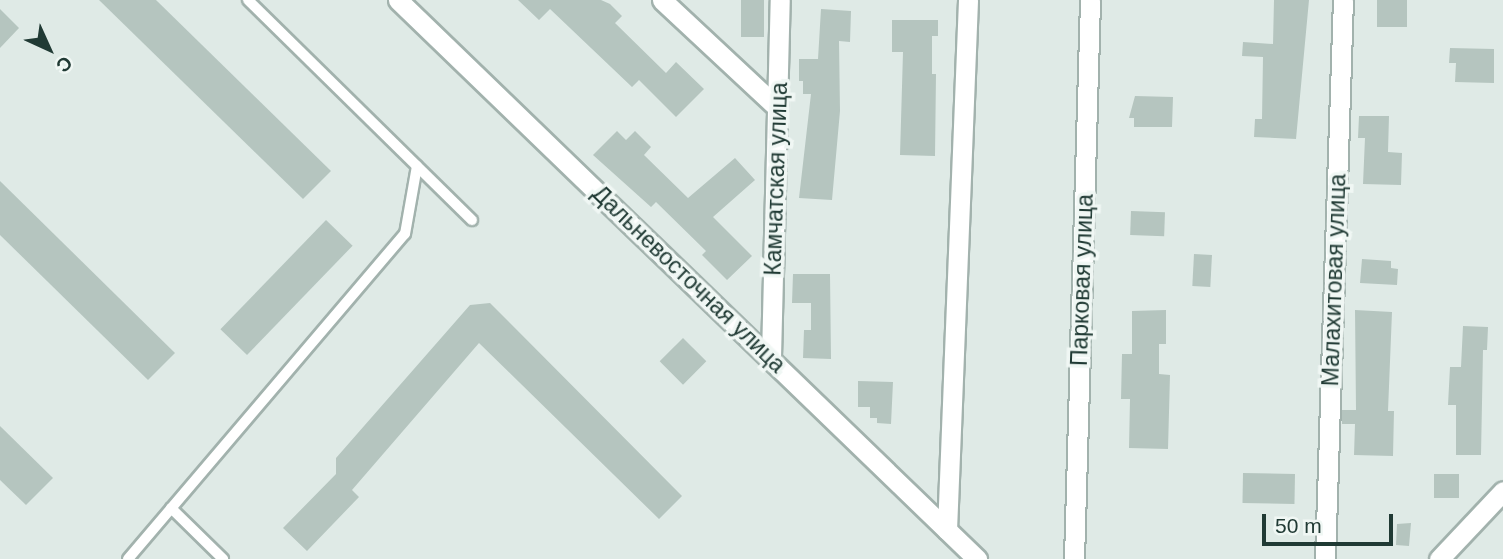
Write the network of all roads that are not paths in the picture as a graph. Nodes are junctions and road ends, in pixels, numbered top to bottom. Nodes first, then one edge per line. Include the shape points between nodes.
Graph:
1 (248, 0) edge
2 (398, 0) edge
3 (662, 0) edge
4 (780, 0) edge
5 (968, 0) edge
6 (1090, 0) edge
7 (1343, 0) edge
8 (778, 108) junction
9 (417, 166) junction
10 (472, 220) dead end
11 (771, 357) junction
12 (1503, 491) edge
13 (171, 508) junction
14 (947, 530) junction
15 (128, 559) edge
16 (223, 559) edge
17 (977, 559) edge
18 (1074, 559) edge
19 (1325, 559) edge
20 (1439, 559) edge

1 - 9 lane
2 - 11 street, Дальневосточная улица
3 - 8 street
4 - 8 street, Камчатская улица
5 - 14 street
6 - 18 street, Парковая улица
7 - 19 street, Малахитовая улица
8 - 11 street, Камчатская улица
9 - 10 lane
9 - 13 lane via 405,234
11 - 14 street, Дальневосточная улица
12 - 20 street
13 - 15 lane
13 - 16 lane
14 - 17 street, Дальневосточная улица

